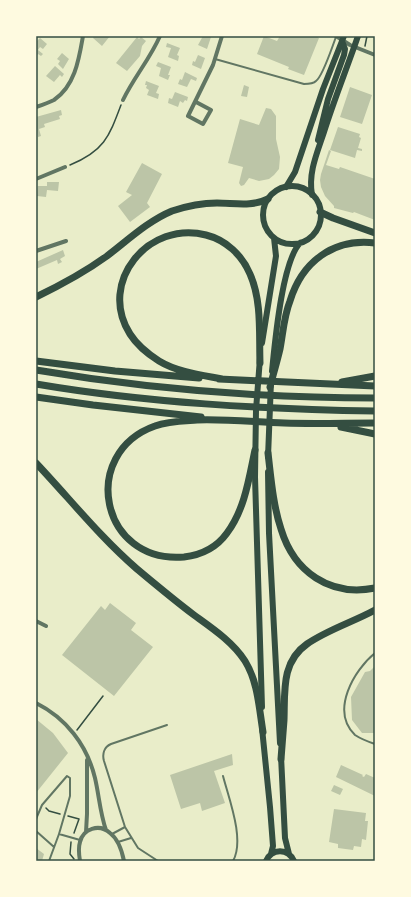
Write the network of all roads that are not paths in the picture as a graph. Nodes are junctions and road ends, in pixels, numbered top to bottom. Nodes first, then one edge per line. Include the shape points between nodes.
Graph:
1 (83, 36) edge
2 (160, 36) edge
3 (222, 36) edge
4 (336, 36) edge
5 (352, 36) edge
6 (358, 36) edge
7 (343, 38) edge
8 (354, 47) junction
9 (375, 55) edge
10 (215, 59) junction
11 (123, 100) road end
12 (196, 102) junction
13 (36, 107) edge
14 (66, 167) road end
15 (312, 168) junction
16 (36, 179) edge
17 (286, 188) junction
18 (312, 195) junction
19 (268, 199) junction
20 (320, 212) junction
21 (375, 233) edge
22 (274, 238) junction
23 (66, 241) dead end
24 (300, 242) junction
25 (375, 243) edge
26 (36, 251) edge
27 (36, 297) edge
28 (36, 361) edge
29 (260, 364) junction
30 (274, 364) junction
31 (36, 370) edge
32 (375, 376) edge
33 (222, 379) junction
34 (36, 384) edge
35 (318, 384) junction
36 (375, 386) edge
37 (270, 388) joint
38 (36, 397) edge
39 (375, 398) edge
40 (375, 411) edge
41 (222, 420) junction
42 (375, 423) edge
43 (321, 424) junction
44 (375, 434) edge
45 (255, 450) junction
46 (268, 453) junction
47 (36, 463) edge
48 (375, 588) edge
49 (375, 610) edge
50 (36, 621) edge
51 (46, 626) dead end
52 (375, 653) edge
53 (36, 702) edge
54 (167, 725) dead end
55 (263, 732) junction
56 (375, 744) edge
57 (87, 757) junction
58 (281, 759) junction
59 (223, 776) dead end
60 (36, 819) edge
61 (125, 827) junction
62 (106, 830) junction
63 (36, 831) edge
64 (86, 832) junction
65 (59, 834) junction
66 (111, 834) junction
67 (131, 838) junction
68 (80, 840) junction
69 (117, 842) junction
70 (54, 847) junction
71 (271, 854) junction
72 (292, 857) edge
73 (123, 859) edge
74 (49, 861) edge
75 (80, 861) edge
76 (128, 861) edge
77 (158, 861) edge
78 (233, 861) edge
79 (266, 861) edge
80 (299, 861) edge

1 - 13 street via 77,67 71,82 54,100
2 - 11 street
3 - 10 street
4 - 7 street
4 - 10 lane via 321,75 316,82 310,84
5 - 8 main road
6 - 8 main road
7 - 8 street
7 - 15 main road via 344,55 326,104
7 - 17 main road via 295,172
8 - 9 street
8 - 15 main road
10 - 12 street
12 - 12 street via 188,116 203,124 210,110
14 - 16 street
15 - 18 main road
17 - 18 main road via 301,188
17 - 19 main road
18 - 20 main road via 318,203
19 - 22 main road via 264,209 264,220 267,230
19 - 27 highway via 251,204 197,204 171,212 154,221 80,274
20 - 21 highway
20 - 24 main road via 317,230 310,238
22 - 24 main road via 287,243
22 - 29 main road via 276,260
23 - 26 street
24 - 30 main road via 286,275
25 - 30 highway via 359,242 338,246 323,254 306,270 290,300
28 - 33 highway via 155,375
29 - 33 highway via 257,299 250,274 240,257 223,242 202,234 178,233 161,238 138,254 125,275 120,298 125,325 137,344 160,361 182,371
29 - 45 main road
30 - 37 highway
31 - 39 highway via 208,391
32 - 35 highway
33 - 35 highway
34 - 40 highway via 225,406
35 - 36 highway
37 - 46 main road
38 - 41 highway
41 - 43 highway
41 - 45 highway via 159,424 138,434 121,450 110,472 108,494 114,518 128,539 138,547 166,557 193,555 213,547 227,533 237,515 246,490
42 - 43 highway
43 - 44 highway
45 - 55 main road
46 - 48 highway via 281,530 288,548 299,563 317,579 332,586 352,590
46 - 58 main road via 269,533
47 - 55 highway via 119,553 238,652 253,677
49 - 58 highway via 317,638 303,647 293,658 285,684
50 - 51 street
52 - 56 lane via 360,667 347,690 344,705 347,722 352,731
53 - 57 street via 56,715 74,733
54 - 61 lane via 111,744 105,749 104,761
55 - 71 main road via 271,812
57 - 62 street via 95,777
57 - 64 street
58 - 72 main road via 285,838
59 - 78 lane via 237,835 237,852
60 - 65 lane via 42,805 67,776 70,778 70,796
61 - 66 lane
61 - 67 lane
62 - 64 street via 98,828
62 - 66 street
63 - 70 lane
64 - 68 street
65 - 68 lane
65 - 70 lane
66 - 69 street
67 - 69 lane
67 - 77 lane via 140,851
68 - 75 street
69 - 73 street
70 - 74 lane
71 - 72 main road via 279,851
71 - 79 main road
72 - 80 street
73 - 76 street

